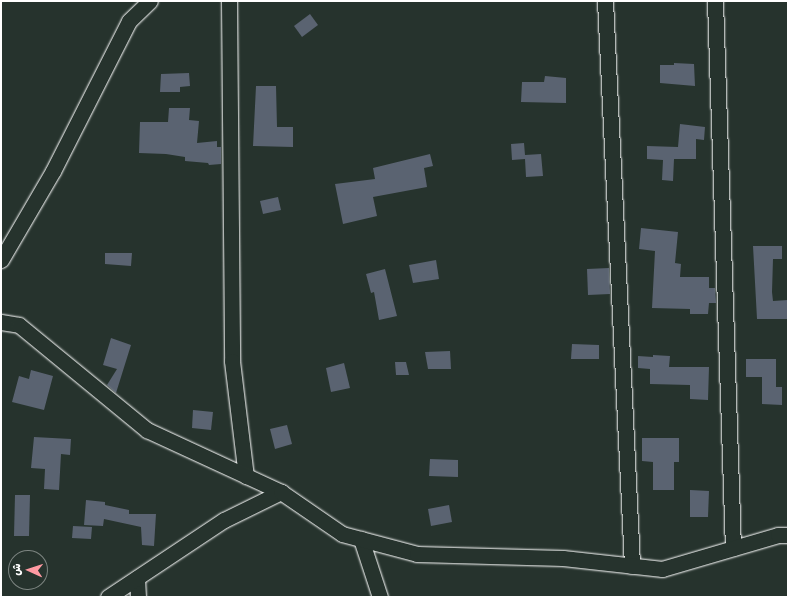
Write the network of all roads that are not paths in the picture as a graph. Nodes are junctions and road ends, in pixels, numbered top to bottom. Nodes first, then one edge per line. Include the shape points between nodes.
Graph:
1 (150, 1) edge
2 (229, 1) edge
3 (605, 1) edge
4 (715, 1) edge
5 (1, 260) edge
6 (1, 322) edge
7 (246, 476) junction
8 (281, 492) junction
9 (788, 535) edge
10 (361, 539) junction
11 (733, 548) junction
12 (632, 566) junction
13 (137, 578) junction
14 (108, 597) edge
15 (138, 597) edge
16 (380, 597) edge

1 - 5 street via 129,20 53,171
2 - 7 street via 232,361
3 - 12 street
4 - 11 street
6 - 7 street via 20,324 147,430
7 - 8 street
8 - 10 street via 342,534
8 - 13 street via 224,520
9 - 11 street via 778,535
10 - 12 street via 417,554 563,558
10 - 16 street
11 - 12 street via 662,569
13 - 14 street
13 - 15 street

